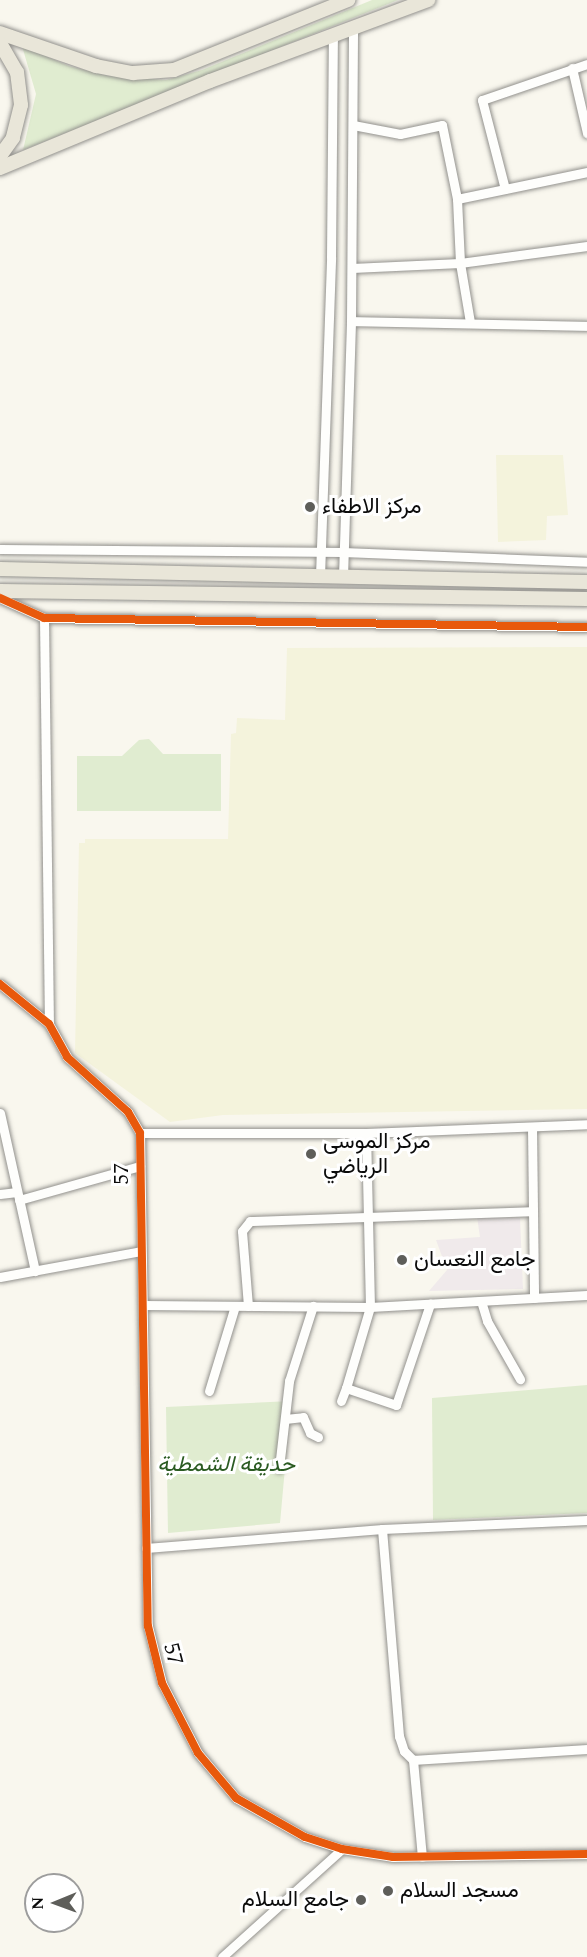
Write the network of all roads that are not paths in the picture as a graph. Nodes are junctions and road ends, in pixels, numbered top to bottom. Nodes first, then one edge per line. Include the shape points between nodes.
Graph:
1 (348, 0) edge
2 (428, 0) edge
3 (353, 27) junction
4 (0, 33) edge
5 (333, 37) junction
6 (0, 43) edge
7 (587, 64) edge
8 (572, 68) junction
9 (353, 125) junction
10 (587, 133) edge
11 (0, 156) edge
12 (0, 168) edge
13 (587, 172) edge
14 (505, 189) junction
15 (457, 199) junction
16 (587, 246) edge
17 (460, 263) junction
18 (352, 268) junction
19 (351, 321) junction
20 (470, 322) junction
21 (587, 326) edge
22 (0, 549) edge
23 (320, 552) junction
24 (343, 552) junction
25 (587, 562) edge
26 (0, 569) edge
27 (320, 576) junction
28 (342, 577) junction
29 (587, 582) edge
30 (0, 591) edge
31 (0, 598) edge
32 (587, 599) edge
33 (44, 618) junction
34 (587, 627) edge
35 (0, 984) edge
36 (49, 1024) junction
37 (0, 1113) edge
38 (587, 1124) edge
39 (532, 1128) junction
40 (140, 1133) junction
41 (366, 1133) junction
42 (2, 1135) edge
43 (140, 1166) junction
44 (0, 1194) edge
45 (18, 1196) junction
46 (533, 1211) junction
47 (368, 1219) junction
48 (141, 1251) junction
49 (35, 1271) junction
50 (0, 1277) edge
51 (587, 1295) edge
52 (534, 1298) junction
53 (481, 1301) junction
54 (429, 1304) junction
55 (142, 1305) junction
56 (235, 1306) junction
57 (248, 1306) junction
58 (313, 1306) junction
59 (370, 1307) junction
60 (520, 1379) dead end
61 (346, 1388) junction
62 (209, 1391) dead end
63 (341, 1401) dead end
64 (285, 1419) junction
65 (318, 1437) dead end
66 (279, 1468) dead end
67 (587, 1520) edge
68 (382, 1529) junction
69 (146, 1548) junction
70 (587, 1749) edge
71 (413, 1760) junction
72 (342, 1849) junction
73 (587, 1854) edge
74 (422, 1857) junction
75 (222, 1957) edge

1 - 4 main road via 174,70 133,73 96,66
2 - 3 main road
3 - 5 main road
3 - 9 street
5 - 12 main road via 210,81
5 - 23 street
6 - 11 main road via 17,72 21,105 13,138
7 - 8 street
8 - 10 street
8 - 14 street via 482,100
9 - 15 street via 400,134 442,125
9 - 18 street
13 - 14 street
14 - 15 street
15 - 17 street
16 - 17 street
17 - 18 street
17 - 20 street
18 - 19 street
19 - 20 street
19 - 24 street
20 - 21 street
22 - 23 street
23 - 24 street
23 - 27 street
24 - 25 street
24 - 28 street
26 - 27 main road
27 - 28 main road
28 - 29 main road
30 - 32 main road
31 - 33 street
33 - 34 street
33 - 36 street
35 - 36 street
36 - 40 street via 67,1057 128,1112
37 - 42 street
38 - 39 street
39 - 41 street
39 - 46 street
40 - 41 street
40 - 43 street, 57
41 - 47 street
42 - 45 street
43 - 45 street
43 - 48 street, 57
44 - 45 street
45 - 49 street
46 - 47 street
46 - 52 street
47 - 57 street via 250,1221 243,1225
47 - 59 street
48 - 49 street
48 - 55 street, 57
49 - 50 street
51 - 52 street
52 - 53 street
53 - 54 street
53 - 60 street via 487,1321
54 - 59 street
54 - 61 street via 396,1405
55 - 56 street
55 - 69 street, 57
56 - 57 street
56 - 62 street
57 - 58 street
58 - 59 street
58 - 64 street via 289,1381
59 - 61 street
61 - 63 street
64 - 65 street via 303,1417 310,1432
64 - 66 street
67 - 68 street
68 - 69 street
68 - 71 street via 399,1736 404,1751
69 - 72 street, 57 via 151,1645 169,1701 193,1744 236,1798 305,1837
70 - 71 street
71 - 74 street
72 - 74 street, 57 via 376,1856
72 - 75 street
73 - 74 street, 57

